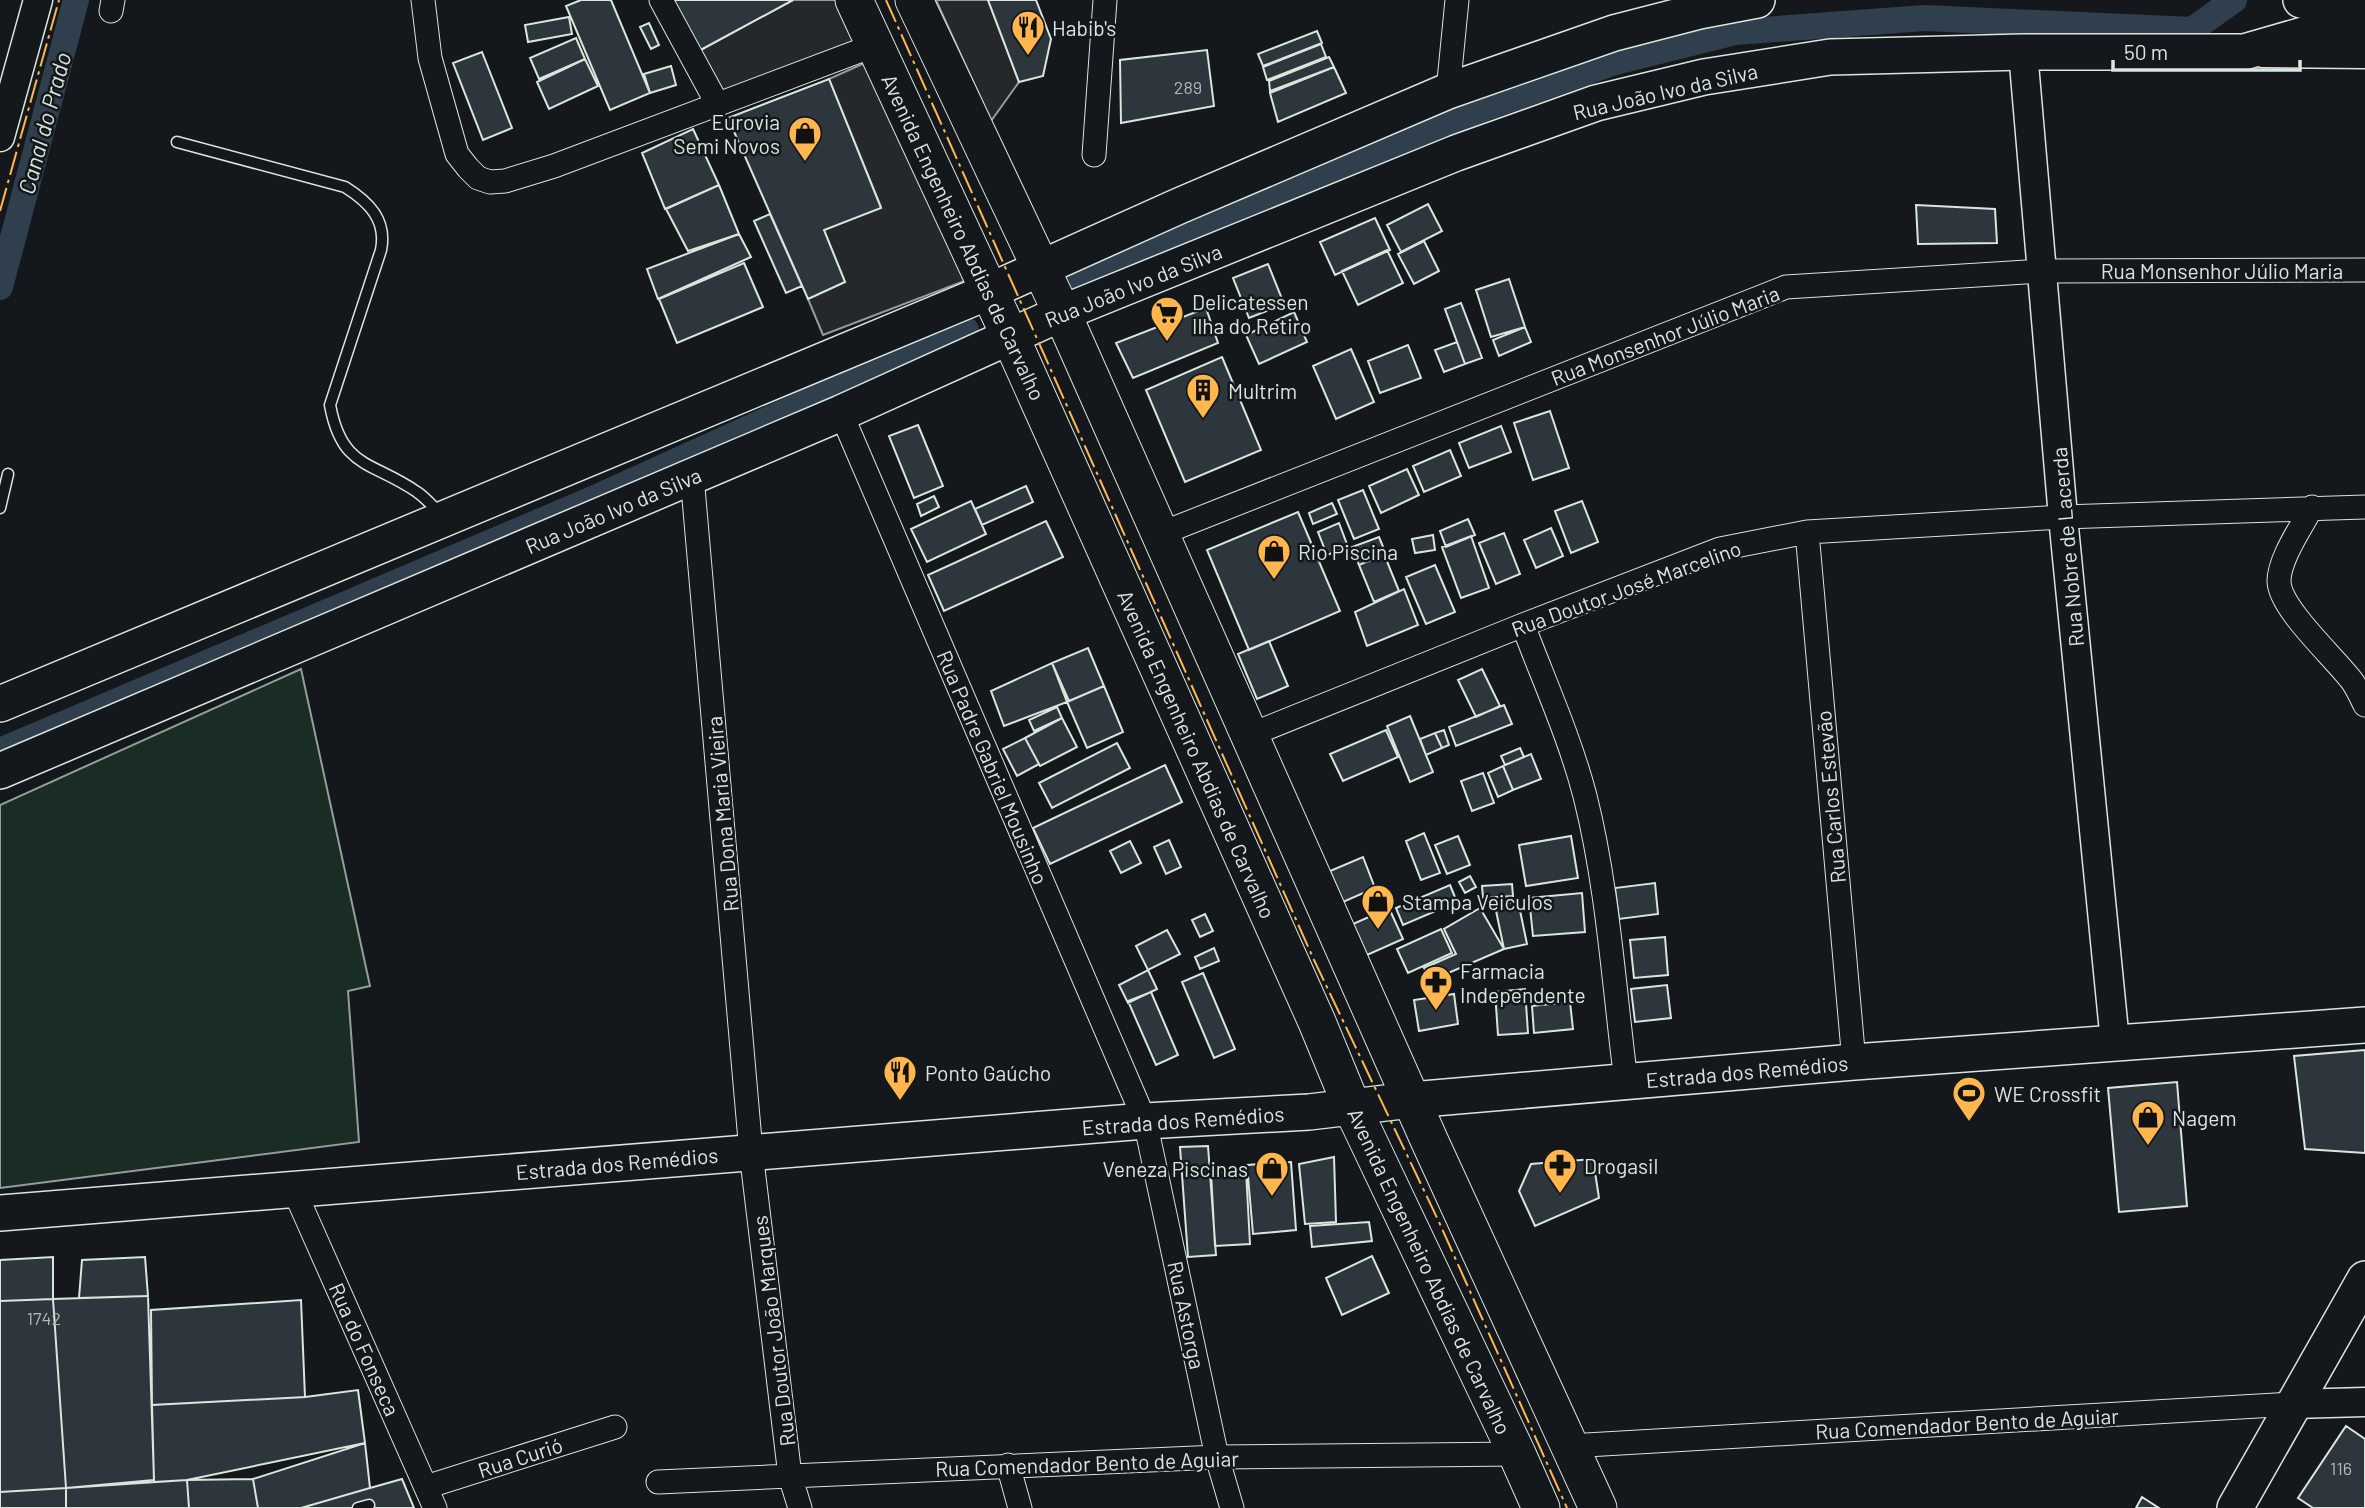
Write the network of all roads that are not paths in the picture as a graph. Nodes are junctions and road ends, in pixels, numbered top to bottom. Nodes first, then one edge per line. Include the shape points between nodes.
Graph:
1 (38, 0) edge
2 (423, 0) edge
3 (661, 0) edge
4 (854, 0) edge
5 (915, 0) edge
6 (1105, 0) edge
7 (1457, 0) edge
8 (1757, 0) edge
9 (2301, 0) edge
10 (2365, 9) edge
11 (2365, 23) edge
12 (875, 45) junction
13 (2024, 52) junction
14 (2244, 52) junction
15 (2365, 54) edge
16 (1448, 90) junction
17 (718, 105) junction
18 (2, 127) edge
19 (177, 142) dead end
20 (1094, 155) dead end
21 (1042, 267) junction
22 (2365, 270) edge
23 (2043, 271) junction
24 (990, 291) junction
25 (1062, 313) junction
26 (1010, 336) junction
27 (841, 413) junction
28 (8, 474) dead end
29 (692, 476) junction
30 (2312, 507) junction
31 (2365, 507) edge
32 (0, 508) edge
33 (2063, 517) junction
34 (446, 518) junction
35 (1807, 532) junction
36 (1160, 534) junction
37 (1523, 625) junction
38 (0, 704) edge
39 (2365, 705) edge
40 (1250, 735) junction
41 (0, 771) edge
42 (2365, 1025) edge
43 (2115, 1042) junction
44 (1854, 1062) junction
45 (1626, 1082) junction
46 (1411, 1100) junction
47 (1353, 1107) junction
48 (1145, 1121) junction
49 (751, 1152) junction
50 (294, 1190) junction
51 (0, 1213) edge
52 (2365, 1279) edge
53 (2365, 1402) edge
54 (2293, 1404) junction
55 (615, 1427) dead end
56 (1569, 1446) junction
57 (1517, 1454) junction
58 (1217, 1457) junction
59 (1008, 1465) junction
60 (790, 1476) junction
61 (658, 1482) dead end
62 (426, 1486) junction
63 (436, 1508) edge
64 (800, 1508) edge
65 (1020, 1508) edge
66 (1232, 1508) edge
67 (1541, 1508) edge
68 (1598, 1508) edge
69 (2235, 1508) edge

1 - 18 street
2 - 17 street via 430,58 457,154 478,178 505,181
3 - 17 street
4 - 12 highway, Avenida Engenheiro Abdias de Carvalho
5 - 21 highway
6 - 20 street
7 - 16 street
8 - 16 main road via 1614,33
9 - 10 main road
11 - 14 main road, Rua João Ivo da Silva via 2324,29
12 - 17 street
12 - 24 highway, Avenida Engenheiro Abdias de Carvalho
13 - 14 main road, Rua João Ivo da Silva
13 - 23 street, Rua Nobre de Lacerda
13 - 25 main road, Rua João Ivo da Silva via 1829,57 1704,78 1596,103 1455,153
14 - 15 street, Rua João Ivo da Silva
16 - 21 main road
19 - 34 lane via 345,187 374,210 382,229 381,250 330,405 333,422 343,444 366,467 418,493
21 - 24 main road
21 - 25 highway
22 - 23 street, Rua Monsenhor Júlio Maria
23 - 33 street, Rua Nobre de Lacerda
23 - 36 street, Rua Monsenhor Júlio Maria via 1786,287
24 - 26 highway, Avenida Engenheiro Abdias de Carvalho
24 - 34 main road
25 - 26 main road, Rua João Ivo da Silva
25 - 36 highway
26 - 27 main road, Rua João Ivo da Silva
26 - 47 highway, Avenida Engenheiro Abdias de Carvalho
27 - 29 main road, Rua João Ivo da Silva
27 - 48 street, Rua Padre Gabriel Mousinho
28 - 32 lane
29 - 41 main road, Rua João Ivo da Silva
29 - 49 street, Rua Dona Maria Vieira
30 - 31 street, Rua Doutor José Marcelino
30 - 33 street, Rua Doutor José Marcelino
30 - 39 street via 2281,570 2280,592 2353,682
33 - 35 street, Rua Doutor José Marcelino
33 - 43 street, Rua Nobre de Lacerda
34 - 38 main road
35 - 37 street, Rua Doutor José Marcelino via 1720,549
35 - 44 street, Rua Carlos Estevão
36 - 40 highway
37 - 40 street, Rua Doutor José Marcelino
37 - 45 street via 1584,796 1599,865
40 - 46 highway
42 - 43 main road, Estrada dos Remédios
43 - 44 main road, Estrada dos Remédios
44 - 45 main road, Estrada dos Remédios
45 - 46 main road, Estrada dos Remédios
46 - 47 main road, Estrada dos Remédios
46 - 56 highway
47 - 48 main road, Estrada dos Remédios
47 - 57 highway, Avenida Engenheiro Abdias de Carvalho
48 - 49 main road, Estrada dos Remédios
48 - 58 street, Rua Astorga
49 - 50 main road, Estrada dos Remédios
49 - 60 street, Rua Doutor João Marques
50 - 51 main road, Estrada dos Remédios
50 - 62 street, Rua do Fonseca
52 - 54 main road
53 - 54 street, Rua Comendador Bento de Aguiar
54 - 56 street, Rua Comendador Bento de Aguiar
54 - 69 main road
55 - 62 street, Rua Curió
56 - 68 highway
57 - 58 street, Rua Comendador Bento de Aguiar
57 - 67 highway, Avenida Engenheiro Abdias de Carvalho
58 - 59 street, Rua Comendador Bento de Aguiar
58 - 66 street, Rua Astorga
59 - 60 street, Rua Comendador Bento de Aguiar
59 - 65 street
60 - 61 street, Rua Comendador Bento de Aguiar
60 - 64 street, Rua Doutor João Marques
62 - 63 street, Rua do Fonseca

